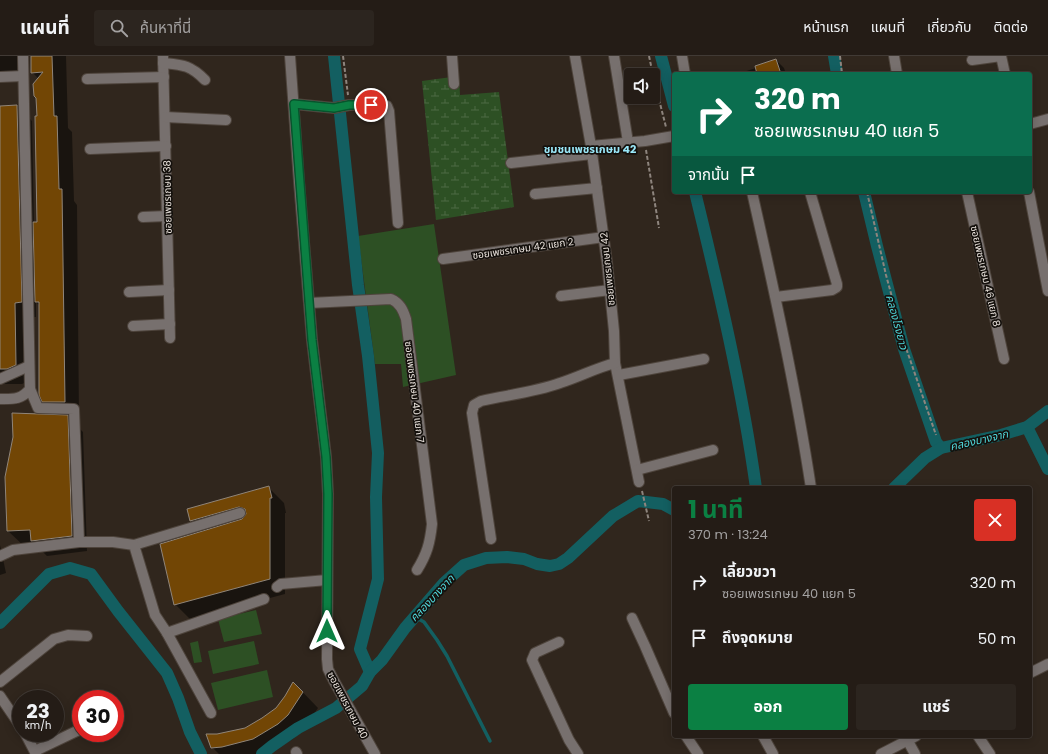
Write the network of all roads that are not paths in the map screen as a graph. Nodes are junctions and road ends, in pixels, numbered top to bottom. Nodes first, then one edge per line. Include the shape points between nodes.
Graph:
1 (23, 56) edge
2 (290, 56) edge
3 (452, 56) edge
4 (575, 56) edge
5 (614, 56) edge
6 (682, 56) edge
7 (894, 56) edge
8 (1001, 56) edge
9 (163, 59) edge
10 (972, 60) dead end
11 (685, 72) edge
12 (897, 72) edge
13 (1005, 72) edge
14 (23, 76) junction
15 (0, 77) edge
16 (164, 77) junction
17 (87, 79) dead end
18 (205, 80) dead end
19 (454, 84) dead end
20 (294, 104) junction
21 (165, 117) junction
22 (1048, 119) edge
23 (226, 120) dead end
24 (1032, 123) edge
25 (671, 136) edge
26 (628, 142) junction
27 (166, 146) junction
28 (90, 149) dead end
29 (591, 150) junction
30 (511, 162) dead end
31 (597, 188) junction
32 (534, 194) dead end
33 (752, 194) edge
34 (811, 194) edge
35 (967, 194) edge
36 (1029, 194) edge
37 (167, 216) junction
38 (143, 217) dead end
39 (398, 223) dead end
40 (604, 237) junction
41 (443, 259) dead end
42 (169, 290) junction
43 (610, 290) junction
44 (1048, 291) edge
45 (130, 292) dead end
46 (561, 296) dead end
47 (776, 297) junction
48 (309, 304) junction
49 (170, 324) junction
50 (133, 326) dead end
51 (170, 338) dead end
52 (704, 359) dead end
53 (1004, 359) dead end
54 (615, 363) junction
55 (29, 366) junction
56 (619, 375) junction
57 (0, 379) edge
58 (30, 390) junction
59 (0, 399) edge
60 (713, 450) dead end
61 (637, 470) junction
62 (639, 482) road end
63 (811, 486) edge
64 (240, 513) dead end
65 (491, 539) dead end
66 (79, 542) junction
67 (134, 545) junction
68 (0, 555) edge
69 (416, 570) dead end
70 (327, 580) junction
71 (277, 587) dead end
72 (264, 599) dead end
73 (632, 618) dead end
74 (167, 633) junction
75 (87, 636) dead end
76 (559, 642) dead end
77 (1048, 664) edge
78 (1032, 671) edge
79 (0, 682) edge
80 (0, 696) edge
81 (672, 708) edge
82 (211, 713) dead end
83 (12, 714) edge
84 (72, 734) edge
85 (687, 738) edge
86 (764, 738) edge
87 (907, 738) edge
88 (909, 738) edge
89 (979, 738) edge
90 (30, 742) edge
91 (35, 753) edge
92 (375, 754) edge
93 (578, 754) edge
94 (698, 754) edge
95 (773, 754) edge
96 (881, 754) edge
97 (915, 754) edge
98 (990, 754) edge

1 - 14 street
2 - 20 street, ซอยเพชรเกษม 40
3 - 19 street
4 - 29 street, ซอยเพชรเกษม 42
5 - 26 street
6 - 11 street
7 - 12 street
8 - 10 street
8 - 13 street
9 - 16 street, ซอยเพชรเกษม 38
9 - 18 street via 184,65
14 - 15 street
14 - 55 street
16 - 17 street
16 - 21 street, ซอยเพชรเกษม 38
20 - 39 street via 387,106
20 - 48 street, ซอยเพชรเกษม 40
21 - 23 street
21 - 27 street, ซอยเพชรเกษม 38
22 - 24 street
25 - 26 street
26 - 29 street
27 - 28 street
27 - 37 street, ซอยเพชรเกษม 38
29 - 30 street
29 - 31 street, ซอยเพชรเกษม 42
31 - 32 street
31 - 40 street, ซอยเพชรเกษม 42
33 - 47 street
34 - 47 street via 837,287 832,290
35 - 53 street, ซอยเพชรเกษม 46 แยก 8
36 - 44 street
37 - 38 street
37 - 42 street, ซอยเพชรเกษม 38
40 - 41 street, ซอยเพชรเกษม 42 แยก 2
40 - 43 street, ซอยเพชรเกษม 42
42 - 45 street
42 - 49 street, ซอยเพชรเกษม 38
43 - 46 street
43 - 54 street, ซอยเพชรเกษม 42
47 - 63 street
48 - 69 street, ซอยเพชรเกษม 40 แยก 7 via 391,299 403,308 432,524 430,544
48 - 70 street, ซอยเพชรเกษม 40 via 326,457
49 - 50 street
49 - 51 street, ซอยเพชรเกษม 38
52 - 56 street
54 - 56 street, ซอยเพชรเกษม 42
54 - 65 street via 598,367 559,384 481,401 474,405 472,413
55 - 57 street
55 - 58 street
56 - 61 street, ซอยเพชรเกษม 42
58 - 59 street via 25,396 16,399
58 - 66 street via 38,408 74,409
60 - 61 street
61 - 62 street, ซอยเพชรเกษม 42
64 - 67 street
66 - 67 street
66 - 68 street via 13,550
67 - 74 street via 155,615
70 - 71 street via 281,584
70 - 92 street, ซอยเพชรเกษม 40 via 328,669
72 - 74 street
73 - 81 street
74 - 82 street
75 - 79 street via 68,635 54,639
76 - 93 street via 535,653 532,660
77 - 78 street
80 - 83 street
84 - 91 street
85 - 94 street
86 - 95 street
87 - 96 street
88 - 97 street
89 - 98 street
90 - 91 street

